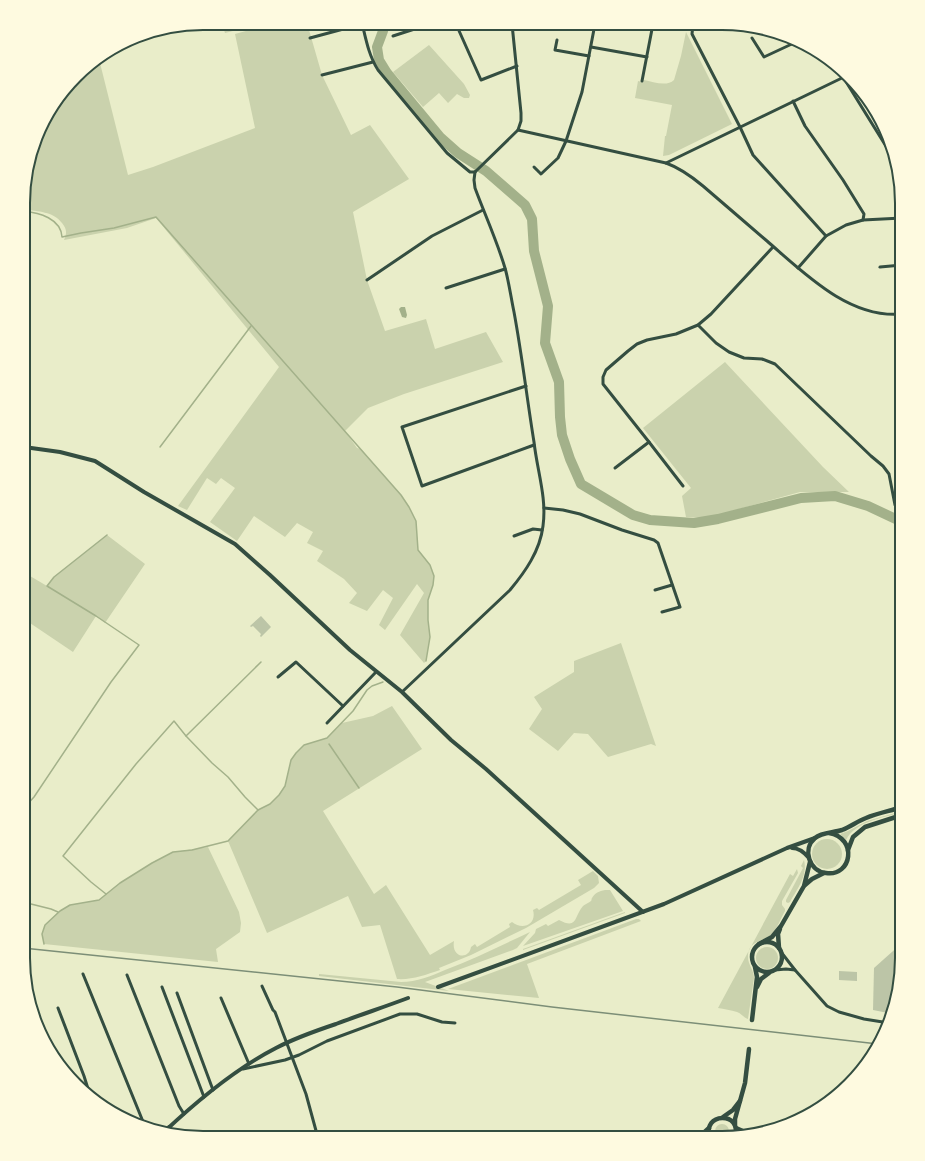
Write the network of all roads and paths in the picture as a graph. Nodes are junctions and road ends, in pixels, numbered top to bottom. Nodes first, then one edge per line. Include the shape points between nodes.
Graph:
1 (340, 30) edge
2 (364, 30) edge
3 (412, 30) edge
4 (459, 30) edge
5 (513, 30) edge
6 (594, 30) edge
7 (652, 30) edge
8 (692, 30) edge
9 (393, 36) dead end
10 (310, 38) dead end
11 (752, 38) dead end
12 (557, 40) dead end
13 (791, 44) edge
14 (591, 47) junction
15 (589, 56) junction
16 (647, 57) junction
17 (373, 62) junction
18 (517, 66) junction
19 (322, 75) dead end
20 (842, 79) edge
21 (642, 81) dead end
22 (849, 86) edge
23 (793, 102) junction
24 (740, 127) junction
25 (518, 130) junction
26 (566, 141) junction
27 (885, 145) edge
28 (666, 162) junction
29 (534, 167) dead end
30 (476, 171) junction
31 (483, 210) junction
32 (895, 218) edge
33 (863, 220) junction
34 (826, 236) junction
35 (773, 247) junction
36 (895, 266) edge
37 (880, 267) dead end
38 (798, 268) junction
39 (505, 269) junction
40 (367, 280) dead end
41 (446, 288) dead end
42 (895, 314) edge
43 (698, 325) junction
44 (526, 386) junction
45 (649, 442) junction
46 (534, 445) junction
47 (30, 448) edge
48 (615, 468) dead end
49 (683, 486) dead end
50 (895, 505) edge
51 (544, 508) junction
52 (542, 530) junction
53 (514, 536) dead end
54 (672, 585) junction
55 (654, 590) dead end
56 (662, 612) dead end
57 (376, 672) junction
58 (278, 676) dead end
59 (402, 692) junction
60 (343, 706) junction
61 (327, 723) dead end
62 (895, 809) edge
63 (895, 817) edge
64 (829, 833) junction
65 (815, 838) junction
66 (787, 848) junction
67 (848, 850) junction
68 (810, 860) junction
69 (824, 873) junction
70 (804, 886) junction
71 (643, 912) junction
72 (781, 926) junction
73 (759, 944) junction
74 (780, 950) junction
75 (755, 967) junction
76 (775, 970) junction
77 (795, 970) junction
78 (769, 972) junction
79 (83, 974) dead end
80 (127, 975) dead end
81 (262, 986) dead end
82 (162, 987) dead end
83 (438, 987) dead end
84 (756, 990) junction
85 (177, 993) dead end
86 (222, 998) dead end
87 (408, 998) dead end
88 (58, 1008) dead end
89 (752, 1020) dead end
90 (883, 1022) edge
91 (455, 1023) dead end
92 (287, 1042) junction
93 (749, 1049) dead end
94 (292, 1058) junction
95 (249, 1064) junction
96 (241, 1069) junction
97 (87, 1086) edge
98 (213, 1090) junction
99 (204, 1097) junction
100 (740, 1101) junction
101 (184, 1114) junction
102 (723, 1117) junction
103 (142, 1120) edge
104 (736, 1126) junction
105 (169, 1127) edge
106 (709, 1128) junction
107 (742, 1130) edge
108 (316, 1131) edge
109 (706, 1131) edge
110 (708, 1131) edge
111 (737, 1131) edge

1 - 10 street
2 - 17 street
3 - 9 street
4 - 18 street via 481,80
5 - 18 street
6 - 14 street
7 - 16 street
8 - 24 street via 692,34
11 - 13 street via 764,57
12 - 15 street via 555,50
14 - 15 street
14 - 16 street
15 - 26 street via 582,92
16 - 21 street
17 - 19 street
17 - 30 street via 447,153 470,172
18 - 25 street via 521,113
20 - 23 street
22 - 27 street
23 - 24 street
23 - 33 street via 805,126 864,214
24 - 28 street
24 - 34 street via 753,155
25 - 26 street
25 - 30 street
26 - 28 street
26 - 29 street via 558,158 542,174
28 - 35 street via 692,177
30 - 31 street via 475,188
31 - 39 street
31 - 40 street via 432,236
32 - 33 street
33 - 34 street via 846,225
34 - 38 street
35 - 38 street
35 - 43 street
36 - 37 street
38 - 42 street via 824,289 850,304 882,314
39 - 41 street
39 - 44 street
43 - 45 street via 676,334 637,344 606,370 603,384
43 - 50 street via 729,352 744,358 762,359 775,364 883,466 889,474
44 - 46 street
44 - 46 street via 402,427 422,486
45 - 48 street
45 - 49 street
46 - 51 street
47 - 57 street via 95,461 235,544
51 - 52 street
51 - 54 street via 580,514 654,540 658,543
52 - 53 street
52 - 59 street via 540,542 524,574
54 - 55 street
54 - 56 street via 680,607
57 - 59 street
57 - 60 street
58 - 60 street via 296,662
59 - 71 street via 451,740
60 - 61 street
62 - 64 main road
63 - 67 main road via 865,827 852,837
64 - 65 main road
64 - 67 main road via 839,837
65 - 66 street
65 - 68 main road via 809,849
66 - 68 street via 803,851
66 - 71 street
67 - 69 main road via 847,861 840,870
68 - 69 main road via 816,869
68 - 70 main road
69 - 70 main road
70 - 72 main road
71 - 83 street
72 - 73 main road via 772,937
72 - 74 main road via 778,934
73 - 74 main road via 768,942
73 - 75 main road via 753,952
74 - 76 main road via 781,962
74 - 77 street
75 - 78 main road
75 - 84 main road
76 - 77 street
76 - 78 main road
77 - 90 street via 827,1006 839,1012
78 - 84 main road via 761,979
79 - 103 street
80 - 101 street
81 - 92 street
82 - 99 street
84 - 89 main road
85 - 98 street
86 - 95 street
87 - 92 street
88 - 97 street
91 - 94 street via 416,1014 400,1014 327,1041
92 - 94 street
92 - 95 street
93 - 100 main road
94 - 96 street
94 - 108 street via 306,1094
95 - 96 street
96 - 98 street
98 - 99 street
99 - 101 street
100 - 102 main road
100 - 104 main road via 735,1119
101 - 105 street
102 - 104 main road
102 - 106 main road via 714,1120
104 - 107 main road
104 - 111 main road
106 - 109 main road
106 - 110 main road

